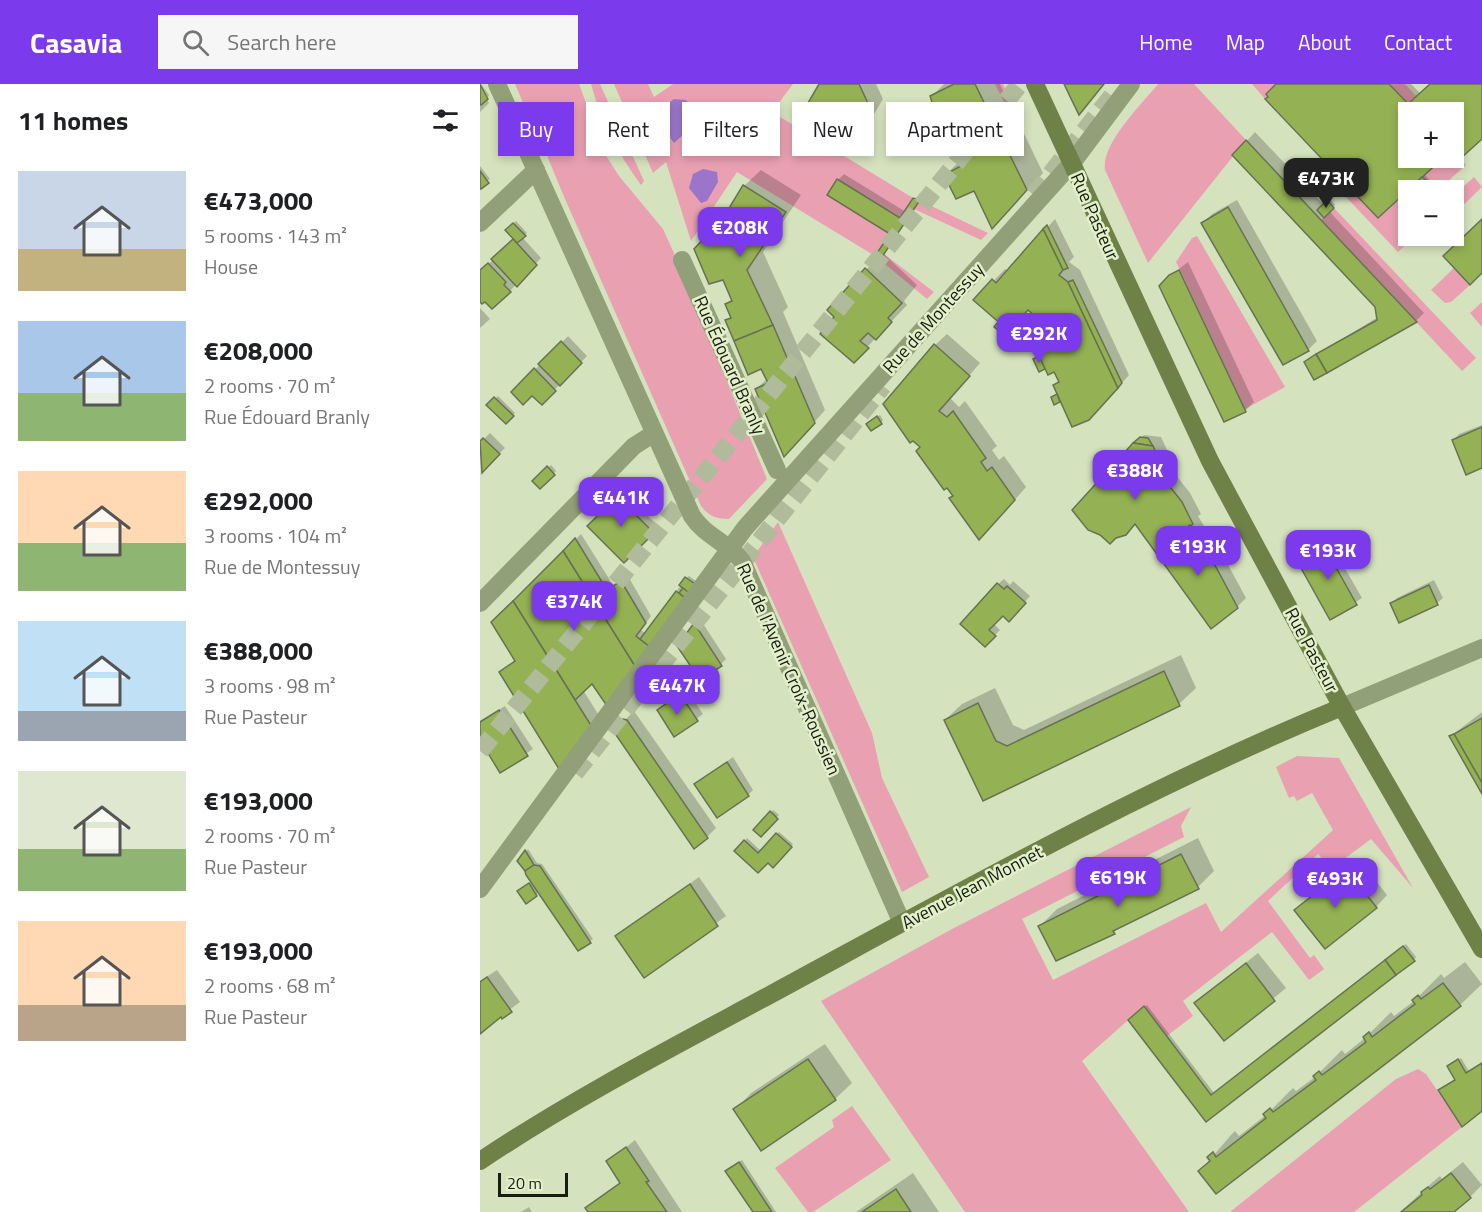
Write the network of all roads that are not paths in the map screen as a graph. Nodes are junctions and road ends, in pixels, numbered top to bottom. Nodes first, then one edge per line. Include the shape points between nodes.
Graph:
1 (497, 84) edge
2 (1035, 84) edge
3 (1131, 84) edge
4 (1072, 163) junction
5 (536, 170) junction
6 (480, 223) edge
7 (682, 260) dead end
8 (653, 434) junction
9 (777, 470) dead end
10 (731, 548) junction
11 (480, 603) edge
12 (1482, 648) edge
13 (1342, 707) junction
14 (480, 889) edge
15 (902, 923) junction
16 (1482, 949) edge
17 (480, 1161) edge

1 - 5 street, Rue de l'Avenir Croix-Roussien
2 - 4 street, Rue Pasteur
3 - 4 street, Rue de Montessuy
4 - 10 street, Rue de Montessuy
4 - 13 street, Rue Pasteur via 1210,461
5 - 6 street
5 - 8 street, Rue de l'Avenir Croix-Roussien
7 - 9 street, Rue Édouard Branly
8 - 10 street, Rue de l'Avenir Croix-Roussien via 700,528
8 - 11 street via 634,446
10 - 14 street, Rue de Montessuy
10 - 15 street, Rue de l'Avenir Croix-Roussien via 742,561
12 - 13 street, Avenue Jean Monnet
13 - 15 street, Avenue Jean Monnet via 1255,744
13 - 16 street, Rue Pasteur
15 - 17 street, Avenue Jean Monnet via 561,1110

